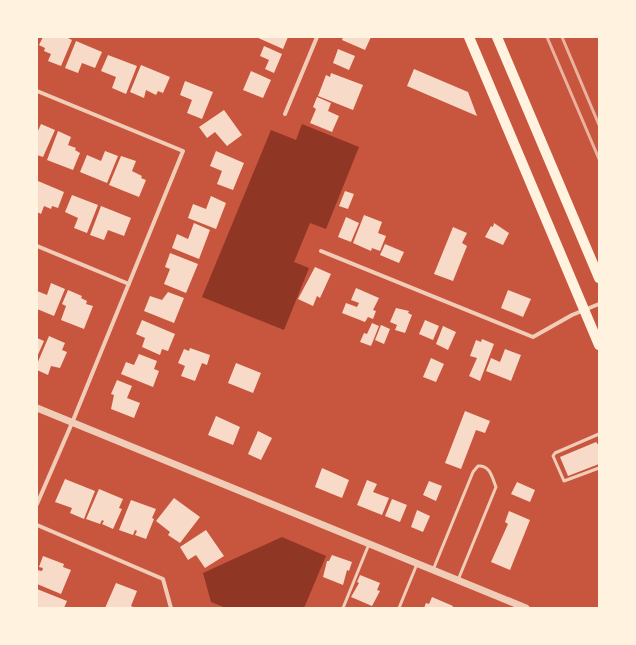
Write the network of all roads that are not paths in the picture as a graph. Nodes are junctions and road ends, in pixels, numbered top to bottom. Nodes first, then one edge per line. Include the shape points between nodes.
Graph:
1 (317, 37) edge
2 (468, 37) edge
3 (497, 37) edge
4 (37, 91) edge
5 (285, 114) dead end
6 (37, 246) edge
7 (321, 251) dead end
8 (599, 278) edge
9 (129, 284) junction
10 (599, 304) edge
11 (584, 310) junction
12 (599, 345) edge
13 (37, 408) edge
14 (72, 423) junction
15 (599, 434) edge
16 (599, 468) edge
17 (37, 504) edge
18 (37, 525) edge
19 (369, 544) junction
20 (417, 564) junction
21 (433, 570) junction
22 (458, 580) junction
23 (171, 608) edge
24 (343, 608) edge
25 (399, 608) edge
26 (526, 608) edge

1 - 5 street
2 - 11 main road
3 - 8 main road
4 - 9 street via 183,150
6 - 9 street
7 - 11 street via 533,338
9 - 14 street
10 - 11 street
11 - 12 main road
13 - 14 street
14 - 17 street
14 - 19 street
15 - 16 lane via 553,454 564,481
18 - 23 street via 163,579
19 - 20 street
19 - 24 lane
20 - 21 street
20 - 25 lane
21 - 22 street
21 - 22 lane via 473,472 478,466 484,466 496,487
22 - 26 street

